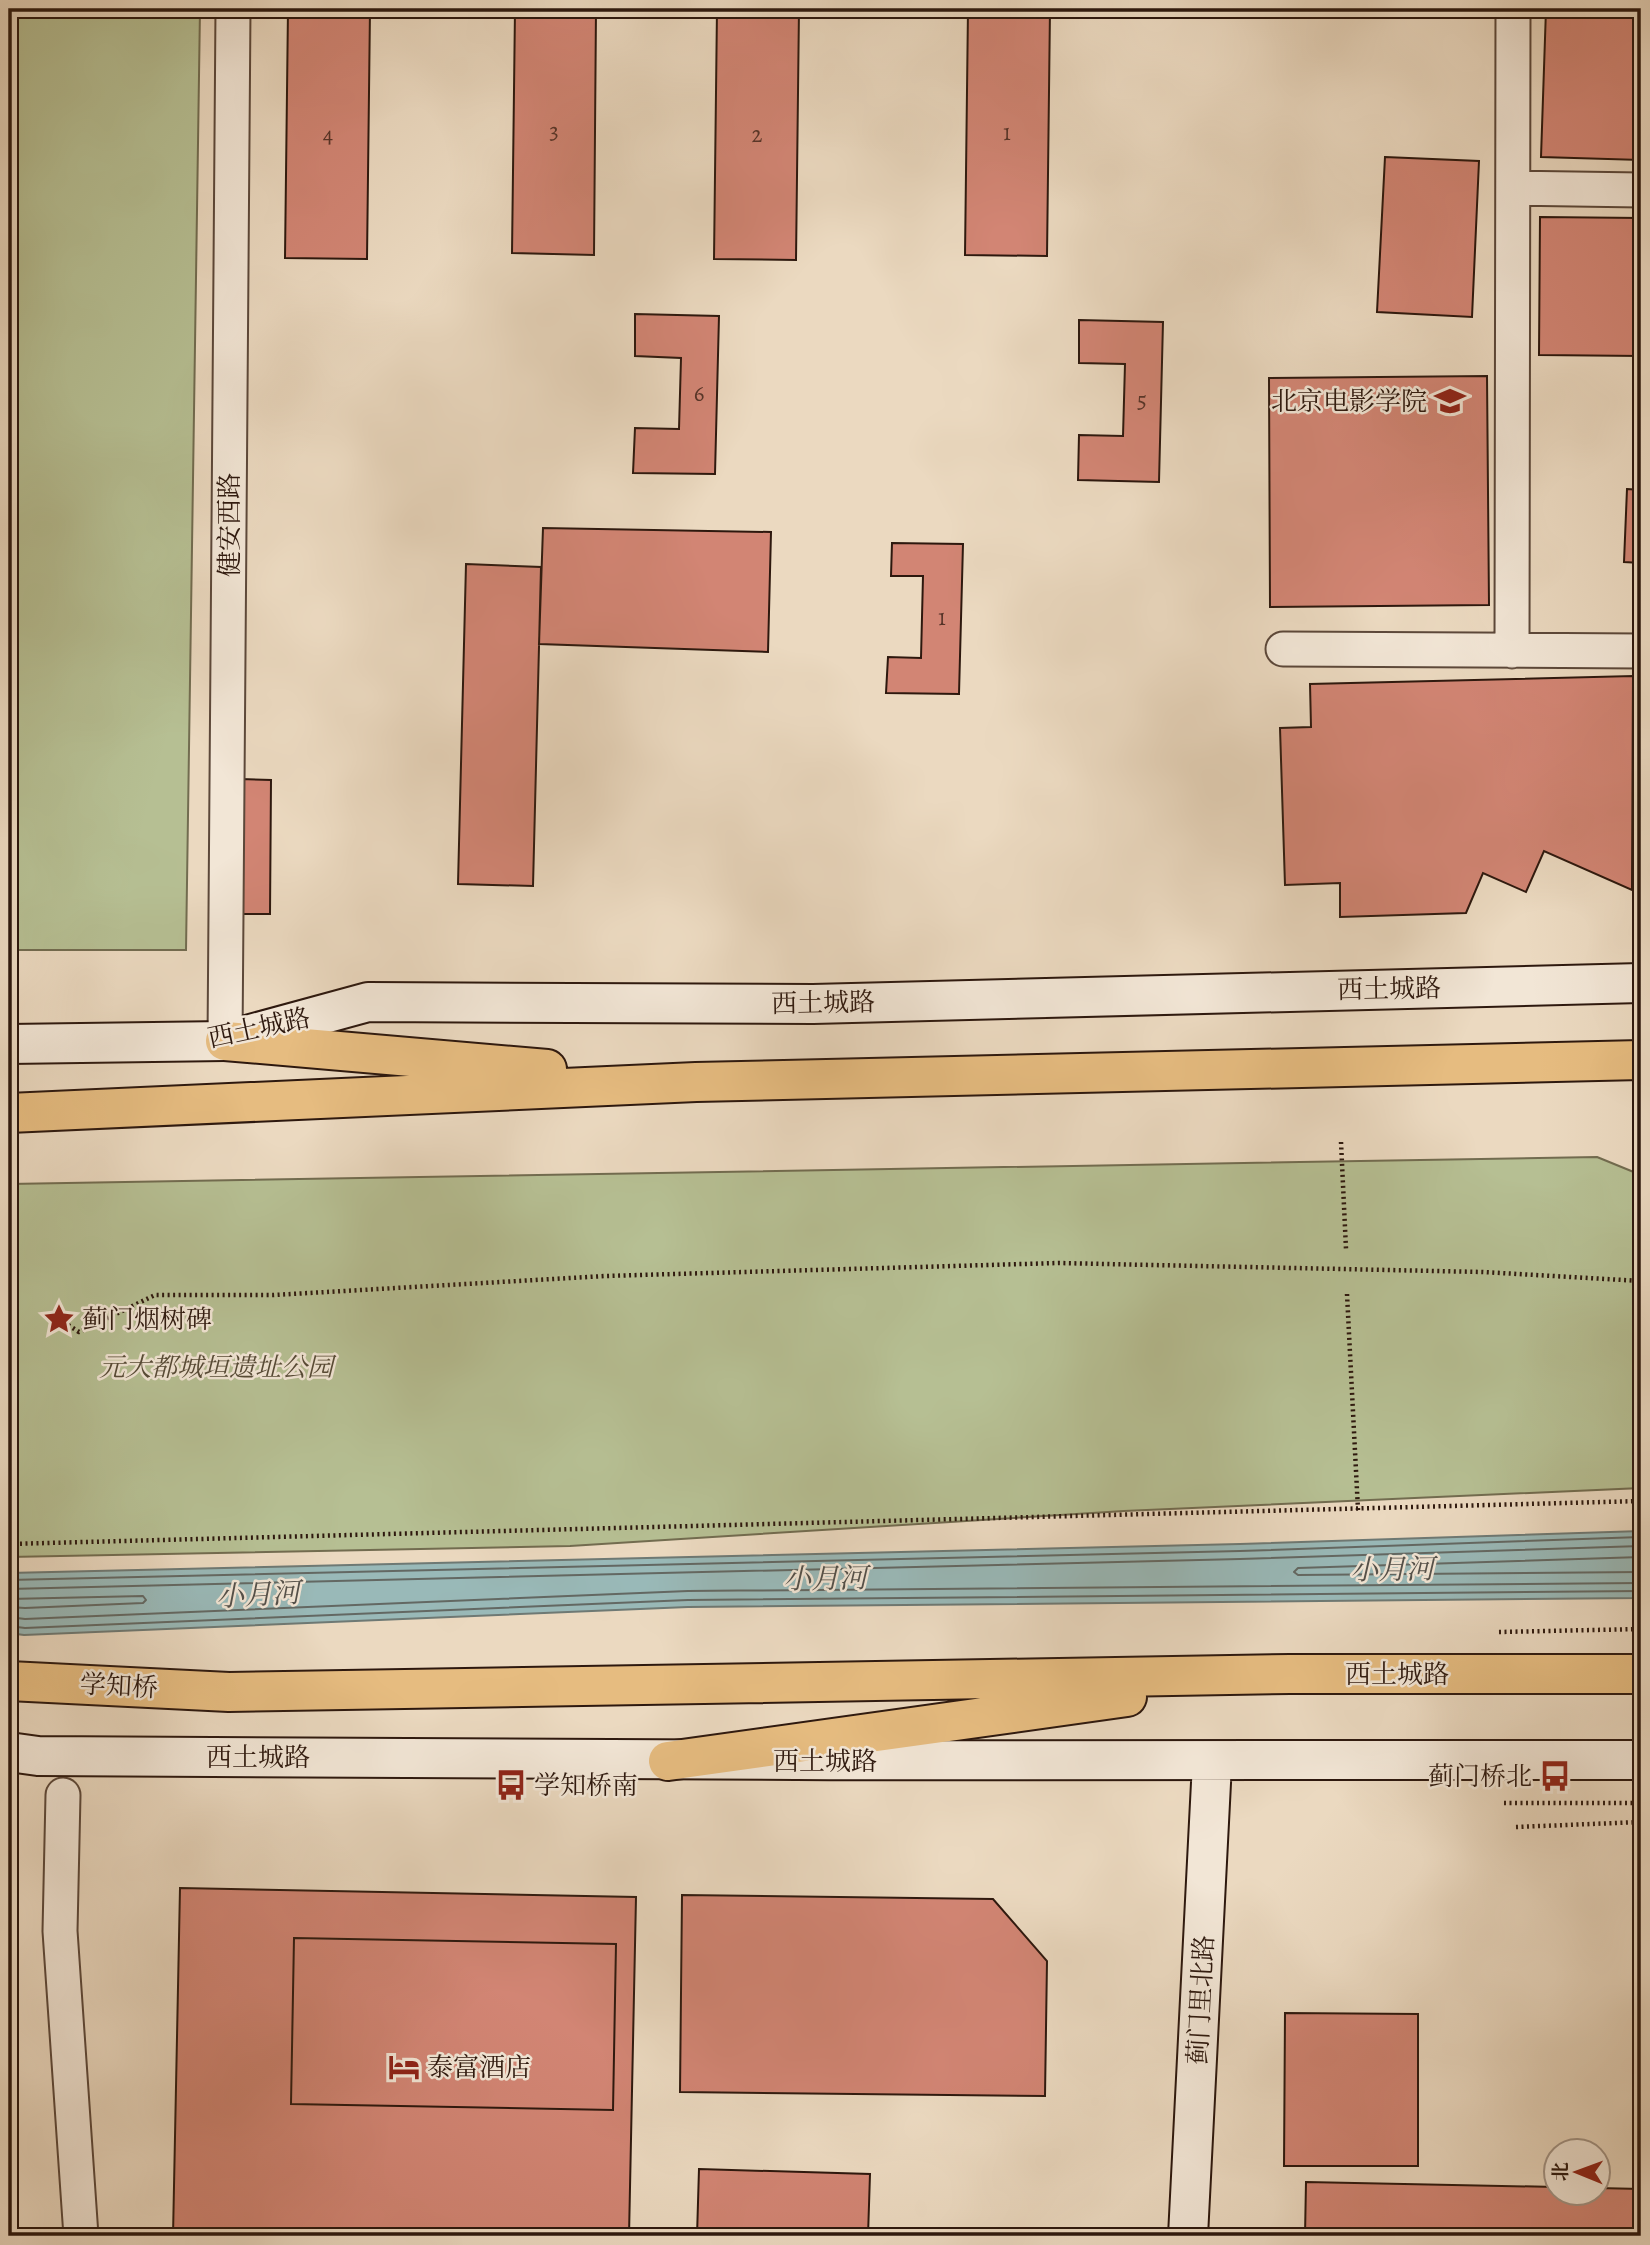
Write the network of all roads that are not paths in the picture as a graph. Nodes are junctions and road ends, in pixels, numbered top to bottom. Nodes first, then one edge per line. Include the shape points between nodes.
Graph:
1 (233, 9) edge
2 (1513, 9) edge
3 (1513, 188) junction
4 (1641, 190) edge
5 (1283, 649) dead end
6 (1512, 651) junction
7 (1641, 651) edge
8 (1641, 983) edge
9 (225, 1041) junction
10 (9, 1044) edge
11 (1641, 1060) edge
12 (696, 1082) junction
13 (9, 1113) edge
14 (1290, 1674) junction
15 (1641, 1674) edge
16 (9, 1681) edge
17 (229, 1692) joint
18 (9, 1752) edge
19 (668, 1760) junction
20 (1641, 1760) edge
21 (1212, 1763) junction
22 (63, 1795) dead end
23 (81, 2236) edge
24 (1188, 2236) edge

1 - 9 street, 健安西路
2 - 3 street
3 - 4 street
3 - 6 street
5 - 6 street
6 - 7 street
8 - 9 street, 西土城路 via 813,1004 368,1002
9 - 10 street, 西土城路
9 - 12 highway
11 - 12 highway
12 - 13 highway
14 - 15 highway, 西土城路
14 - 17 highway, 西土城路
14 - 19 highway
16 - 17 highway, 学知桥
18 - 19 street, 西土城路 via 38,1756
19 - 21 street, 西土城路
20 - 21 street, 西土城路
21 - 24 street, 蓟门里北路
22 - 23 street via 60,1931

